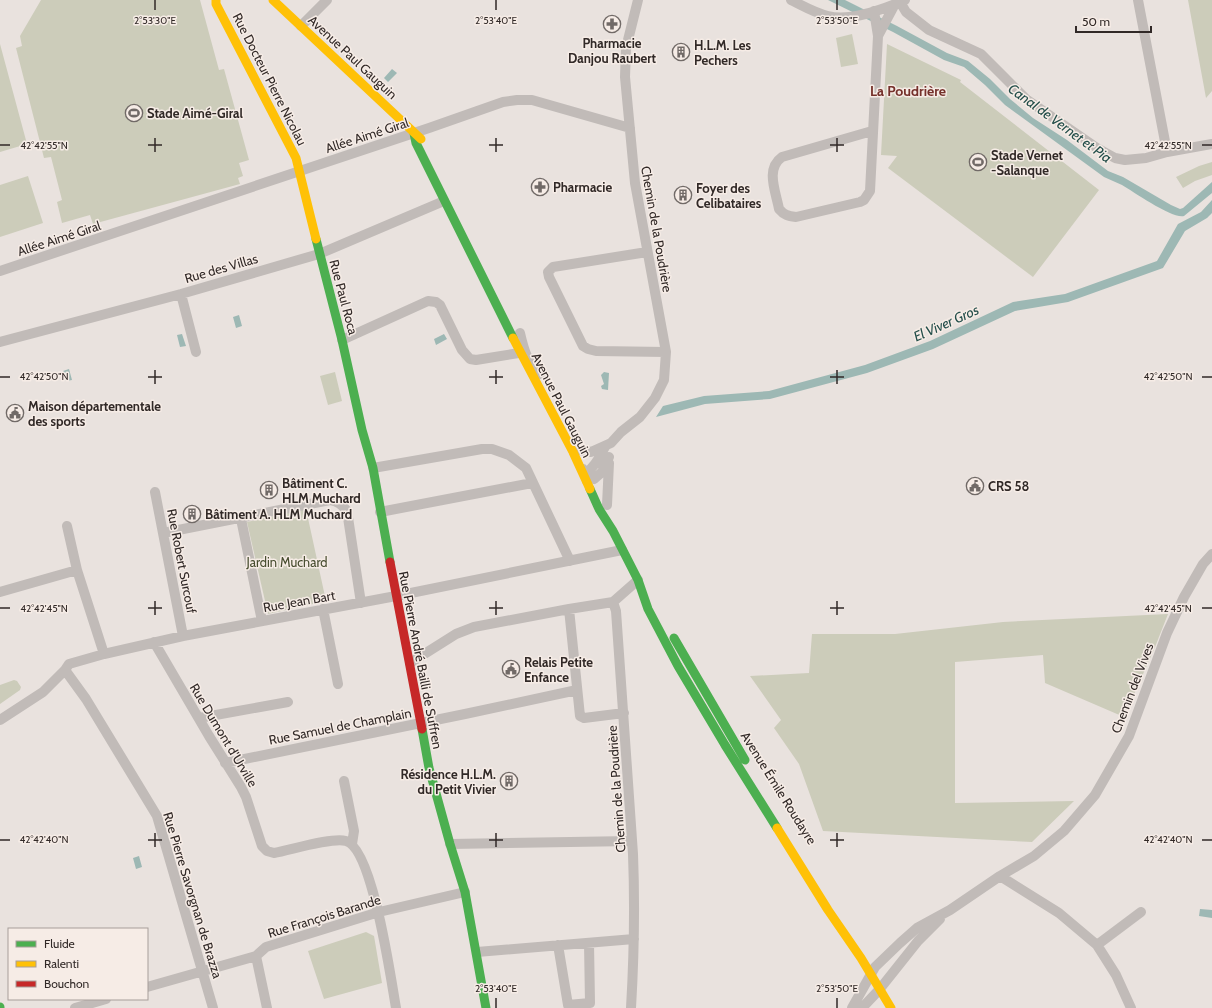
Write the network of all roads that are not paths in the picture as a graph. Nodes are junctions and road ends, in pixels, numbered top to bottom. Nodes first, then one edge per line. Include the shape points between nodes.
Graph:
1 (216, 0) edge
2 (273, 0) edge
3 (327, 0) edge
4 (638, 0) edge
5 (791, 0) edge
6 (873, 0) edge
7 (1138, 0) edge
8 (898, 3) edge
9 (874, 11) junction
10 (301, 26) junction
11 (878, 36) junction
12 (630, 128) junction
13 (872, 131) junction
14 (414, 133) junction
15 (1212, 144) edge
16 (1167, 152) junction
17 (298, 171) junction
18 (444, 201) junction
19 (647, 252) junction
20 (319, 254) junction
21 (0, 271) edge
22 (181, 294) junction
23 (520, 333) junction
24 (342, 340) junction
25 (0, 342) edge
26 (196, 352) dead end
27 (666, 352) junction
28 (523, 353) junction
29 (541, 374) junction
30 (362, 430) joint
31 (608, 445) junction
32 (576, 451) junction
33 (609, 457) junction
34 (373, 468) junction
35 (589, 477) junction
36 (532, 483) junction
37 (155, 492) dead end
38 (607, 504) junction
39 (380, 512) junction
40 (241, 518) junction
41 (67, 526) dead end
42 (613, 531) junction
43 (163, 533) junction
44 (622, 550) junction
45 (1212, 554) edge
46 (570, 561) junction
47 (77, 570) junction
48 (638, 580) junction
49 (0, 592) edge
50 (396, 596) junction
51 (613, 602) junction
52 (361, 603) junction
53 (569, 608) junction
54 (323, 609) junction
55 (262, 621) junction
56 (183, 636) junction
57 (154, 642) junction
58 (104, 654) junction
59 (410, 662) junction
60 (65, 670) junction
61 (338, 684) dead end
62 (577, 690) junction
63 (288, 702) dead end
64 (624, 712) junction
65 (199, 718) junction
66 (0, 720) edge
67 (419, 724) junction
68 (225, 762) junction
69 (344, 781) dead end
70 (781, 817) dead end
71 (632, 841) junction
72 (352, 844) junction
73 (450, 844) junction
74 (1000, 876) junction
75 (465, 892) junction
76 (950, 910) junction
77 (379, 912) junction
78 (1140, 912) dead end
79 (634, 939) junction
80 (589, 943) junction
81 (558, 945) junction
82 (1097, 945) junction
83 (477, 952) junction
84 (256, 956) junction
85 (203, 971) junction
86 (873, 972) junction
87 (882, 986) junction
88 (148, 987) edge
89 (103, 1000) edge
90 (75, 1008) edge
91 (213, 1008) edge
92 (267, 1008) edge
93 (396, 1008) edge
94 (486, 1008) edge
95 (631, 1008) edge
96 (852, 1008) edge
97 (862, 1008) edge
98 (891, 1008) edge
99 (899, 1008) edge
100 (1131, 1008) edge

1 - 17 street, Rue Docteur Pierre Nicolau via 296,158
2 - 10 street, Avenue Paul Gauguin
3 - 10 street
4 - 12 street, Chemin de la Poudrière via 626,48 625,77
5 - 9 street via 809,10 828,16 849,18
6 - 8 street via 875,3
7 - 16 street
8 - 9 street
8 - 11 street
8 - 16 street via 929,30 981,54 1026,99 1115,158 1146,158
9 - 11 street
10 - 14 street, Avenue Paul Gauguin
11 - 13 street
12 - 14 street, Allée Aimé Giral via 532,100 517,100 503,102
12 - 19 street, Chemin de la Poudrière via 635,183
13 - 13 street via 782,157 776,161 772,173 779,209 796,217 864,200 870,191
14 - 17 street, Allée Aimé Giral
14 - 18 street, Avenue Paul Gauguin via 416,143
14 - 23 street, Avenue Paul Gauguin via 423,140 450,199
15 - 16 street
17 - 20 street, Rue Paul Roca
17 - 21 street, Allée Aimé Giral
18 - 20 street, Rue des Villas
18 - 28 street, Avenue Paul Gauguin
19 - 27 street, Chemin de la Poudrière
19 - 27 street via 553,267 548,272 583,346 596,351
20 - 22 street, Rue des Villas
20 - 24 street, Rue Paul Roca
22 - 25 street, Rue des Villas
22 - 26 street
23 - 28 street, Avenue Paul Gauguin
23 - 29 street, Avenue Paul Gauguin
24 - 28 street via 428,301 440,305 462,350 470,359
24 - 30 street, Rue Paul Roca
27 - 31 street, Chemin de la Poudrière via 664,380 655,398 640,417
28 - 29 street, Avenue Paul Gauguin
28 - 32 street, Avenue Paul Gauguin
29 - 32 street, Avenue Paul Gauguin
30 - 34 street, Rue Pierre André Bailli de Suffren
31 - 32 street via 591,452
31 - 33 street
31 - 35 street, Chemin de la Poudrière
32 - 35 street
33 - 35 street via 602,472
33 - 38 street
34 - 36 street via 492,449 509,455 526,468
34 - 39 street, Rue Pierre André Bailli de Suffren
35 - 38 street
35 - 42 street via 599,508
36 - 39 street
36 - 46 street
37 - 43 street, Rue Robert Surcouf
38 - 42 street
39 - 50 street, Rue Pierre André Bailli de Suffren
40 - 43 street
40 - 52 street via 335,500 346,511
40 - 55 street
41 - 47 street
42 - 44 street, Avenue Émile Roudayre
43 - 56 street, Rue Robert Surcouf
44 - 46 street, Rue Jean Bart
44 - 48 street, Avenue Émile Roudayre
45 - 74 street, Chemin del Vives via 1184,596 1167,633 1129,736 1095,795 1064,831 1034,856
46 - 50 street, Rue Jean Bart
47 - 49 street
47 - 58 street
48 - 51 street
48 - 86 street, Avenue Émile Roudayre via 648,608 678,666 769,803
50 - 52 street, Rue Jean Bart
50 - 59 street, Rue Pierre André Bailli de Suffren
51 - 53 street
51 - 64 street, Chemin de la Poudrière via 616,611
52 - 54 street, Rue Jean Bart
53 - 59 street via 474,627 456,634
53 - 62 street
54 - 55 street, Rue Jean Bart
54 - 61 street
55 - 56 street, Rue Jean Bart
56 - 57 street, Rue Jean Bart
57 - 58 street, Rue Jean Bart
57 - 65 street, Rue Dumont d'Urville
58 - 60 street, Rue Jean Bart via 69,664
59 - 67 street, Rue Pierre André Bailli de Suffren
60 - 66 street, Rue Jean Bart via 43,692
60 - 85 street, Rue Pierre Savorgnan de Brazza via 86,699 157,816
62 - 64 street via 580,716 584,718
62 - 67 street, Rue Samuel de Champlain
63 - 65 street
64 - 71 street, Chemin de la Poudrière
65 - 68 street, Rue Dumont d'Urville
67 - 68 street, Rue Samuel de Champlain
67 - 73 street, Rue Pierre André Bailli de Suffren via 432,783
68 - 72 street, Rue Dumont d'Urville via 243,792 262,846 267,850 274,853 336,840
69 - 72 street via 354,831
70 - 86 street, Avenue Émile Roudayre
71 - 73 street
71 - 79 street, Chemin de la Poudrière
72 - 77 street via 363,861
73 - 75 street, Rue Pierre André Bailli de Suffren
74 - 76 street, Chemin del Vives
74 - 82 street via 1059,913
75 - 77 street, Rue François Barande
75 - 83 street, Rue Pierre André Bailli de Suffren
76 - 86 street, Chemin del Vives via 917,928
76 - 87 street, Chemin del Vives via 918,941
77 - 84 street, Rue François Barande via 266,947
77 - 93 street
78 - 82 street
79 - 80 street
79 - 95 street, Chemin de la Poudrière
80 - 81 street
80 - 81 street via 590,1003 568,1005
81 - 83 street
82 - 100 street via 1116,975
83 - 94 street, Rue Pierre André Bailli de Suffren
84 - 85 street, Rue François Barande
84 - 92 street
85 - 88 street, Rue François Barande
85 - 91 street, Rue Pierre Savorgnan de Brazza
86 - 87 street, Avenue Émile Roudayre
86 - 96 street, Chemin del Vives
87 - 97 street, Chemin del Vives
87 - 98 street, Avenue Émile Roudayre
87 - 99 street, Avenue Émile Roudayre
89 - 90 street

